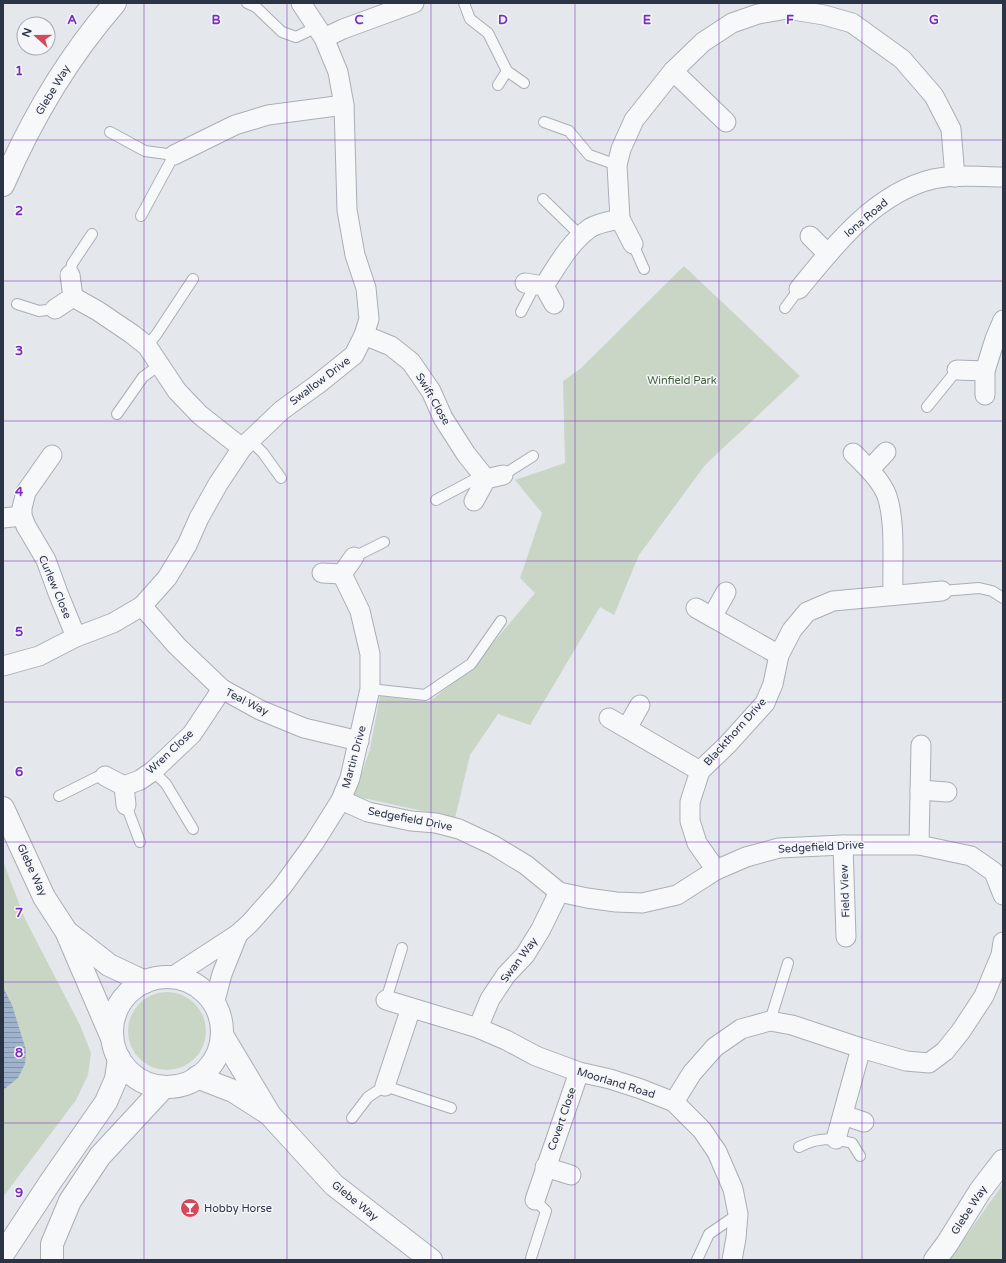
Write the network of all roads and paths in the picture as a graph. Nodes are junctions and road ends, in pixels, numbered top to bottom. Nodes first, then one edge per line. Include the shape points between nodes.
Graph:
1 (115, 3) edge
2 (247, 3) edge
3 (301, 3) edge
4 (414, 3) edge
5 (464, 3) edge
6 (787, 6) edge
7 (321, 32) junction
8 (507, 71) junction
9 (673, 71) junction
10 (524, 84) dead end
11 (498, 85) dead end
12 (344, 105) junction
13 (544, 122) dead end
14 (726, 122) dead end
15 (110, 132) dead end
16 (9, 155) edge
17 (174, 155) junction
18 (618, 165) junction
19 (955, 177) junction
20 (1003, 177) edge
21 (3, 185) edge
22 (543, 199) dead end
23 (141, 216) dead end
24 (620, 218) junction
25 (92, 234) dead end
26 (581, 236) junction
27 (810, 236) dead end
28 (633, 244) joint
29 (828, 254) junction
30 (644, 269) dead end
31 (70, 276) joint
32 (194, 279) dead end
33 (535, 285) junction
34 (799, 289) joint
35 (73, 297) junction
36 (17, 304) dead end
37 (554, 304) dead end
38 (785, 308) dead end
39 (55, 309) joint
40 (521, 312) dead end
41 (1003, 320) edge
42 (364, 335) junction
43 (147, 346) junction
44 (159, 365) junction
45 (957, 370) joint
46 (985, 371) junction
47 (985, 395) dead end
48 (927, 407) dead end
49 (117, 414) dead end
50 (245, 444) junction
51 (886, 452) dead end
52 (853, 453) dead end
53 (52, 455) dead end
54 (533, 456) dead end
55 (870, 469) junction
56 (491, 477) junction
57 (281, 478) dead end
58 (436, 500) dead end
59 (474, 501) dead end
60 (22, 516) junction
61 (3, 518) edge
62 (384, 542) dead end
63 (354, 557) joint
64 (322, 573) dead end
65 (342, 574) junction
66 (942, 591) joint
67 (726, 592) dead end
68 (893, 594) junction
69 (1003, 598) edge
70 (142, 606) junction
71 (501, 621) dead end
72 (76, 637) junction
73 (780, 655) junction
74 (3, 666) edge
75 (222, 689) junction
76 (370, 689) junction
77 (640, 705) dead end
78 (609, 718) dead end
79 (627, 728) junction
80 (359, 742) junction
81 (921, 744) dead end
82 (153, 771) junction
83 (700, 771) junction
84 (105, 776) joint
85 (124, 786) junction
86 (920, 790) junction
87 (947, 792) dead end
88 (59, 796) dead end
89 (341, 800) junction
90 (126, 805) joint
91 (3, 808) edge
92 (193, 829) dead end
93 (140, 842) dead end
94 (843, 845) junction
95 (918, 845) junction
96 (998, 869) edge
97 (716, 870) junction
98 (559, 892) junction
99 (1003, 895) edge
100 (66, 931) junction
101 (238, 934) junction
102 (846, 938) dead end
103 (402, 948) dead end
104 (1002, 951) edge
105 (788, 963) dead end
106 (172, 977) junction
107 (145, 982) junction
108 (386, 1000) joint
109 (214, 1004) junction
110 (412, 1008) junction
111 (770, 1021) junction
112 (478, 1028) junction
113 (222, 1035) junction
114 (861, 1048) junction
115 (116, 1049) junction
116 (579, 1072) junction
117 (197, 1077) junction
118 (384, 1086) junction
119 (164, 1087) junction
120 (674, 1102) junction
121 (451, 1108) dead end
122 (270, 1115) junction
123 (843, 1115) junction
124 (352, 1118) dead end
125 (864, 1122) dead end
126 (836, 1139) junction
127 (799, 1147) dead end
128 (860, 1156) dead end
129 (1003, 1161) edge
130 (546, 1167) junction
131 (571, 1175) dead end
132 (535, 1200) joint
133 (738, 1214) junction
134 (736, 1238) junction
135 (3, 1254) edge
136 (531, 1258) dead end
137 (52, 1260) edge
138 (431, 1260) edge
139 (697, 1260) edge
140 (732, 1260) edge
141 (742, 1260) edge
142 (935, 1260) edge

1 - 16 street, Glebe Way via 74,57
2 - 7 lane via 256,6 282,32 296,37
3 - 7 street, Swallow Drive
4 - 7 street via 343,29
5 - 8 lane via 470,19 488,33
6 - 9 street via 732,23 703,42
6 - 19 street via 852,23 902,59 934,96 951,129
7 - 12 street, Swallow Drive via 338,72
8 - 10 lane
8 - 11 lane
9 - 14 street
9 - 18 street via 634,120 621,149
12 - 17 street via 268,115 236,125
12 - 42 street, Swallow Drive via 347,210 355,255 366,288 369,318
13 - 18 lane via 569,131 589,156
15 - 17 lane via 145,151
16 - 21 street, Glebe Way
17 - 23 lane
18 - 24 street
19 - 20 street, Iona Road
19 - 29 street, Iona Road via 933,179 882,202
22 - 26 lane
24 - 26 street via 591,228
24 - 28 street
25 - 31 lane via 72,264
26 - 33 street
27 - 29 street
28 - 30 lane
29 - 34 street, Iona Road
31 - 35 street
32 - 43 lane
33 - 37 street
33 - 40 lane
34 - 38 lane
35 - 39 street
35 - 43 street via 98,311
36 - 39 lane via 38,311
41 - 46 street
42 - 50 street, Swallow Drive via 354,354 282,410
42 - 56 street, Swift Close via 391,346 411,362 466,454
43 - 44 street
44 - 49 lane via 143,377
44 - 50 street via 177,391 200,415
45 - 46 street
45 - 48 lane
46 - 47 street
50 - 57 lane via 263,453
50 - 70 street, Swallow Drive via 218,484 167,578
51 - 55 street
52 - 55 street
53 - 60 street via 26,492
54 - 56 lane
55 - 68 street via 886,495 891,516
56 - 58 lane
56 - 59 street
60 - 61 street
60 - 72 street, Curlew Close via 46,560
62 - 63 lane
63 - 65 street
64 - 65 street
65 - 76 street, Martin Drive via 362,618 370,654
66 - 68 street, Blackthorn Drive
66 - 69 lane, Blackthorn Drive via 979,588 992,591
67 - 73 street via 704,613
68 - 73 street, Blackthorn Drive via 833,601 806,612 792,630
70 - 72 street via 113,623
70 - 75 street, Teal Way via 177,646
71 - 76 lane via 471,664 425,695
72 - 74 street via 39,656
73 - 83 street, Blackthorn Drive via 765,703
75 - 80 street, Teal Way via 260,710 304,728
75 - 82 street, Wren Close via 192,734
76 - 80 street, Martin Drive
77 - 79 street
78 - 79 street
79 - 83 street
80 - 89 street, Martin Drive via 350,778
81 - 86 street
82 - 85 street, Wren Close via 140,780
82 - 92 lane via 166,784
83 - 97 street, Blackthorn Drive via 690,802 690,821 697,842
84 - 85 street
84 - 88 lane via 97,777
85 - 90 street
86 - 87 street
86 - 95 street
89 - 98 street, Sedgefield Drive via 368,812 459,829 526,865
89 - 101 street, Martin Drive via 282,887
90 - 93 lane
91 - 100 street, Glebe Way via 44,897
94 - 95 street, Sedgefield Drive
94 - 97 street, Sedgefield Drive via 779,848 746,857
94 - 102 street, Field View
95 - 96 street, Sedgefield Drive via 971,856
96 - 99 street, Sedgefield Drive
97 - 98 street, Sedgefield Drive via 677,895 642,903 609,901
98 - 112 street, Swan Way via 525,955 506,975 490,999
100 - 107 street, Glebe Way via 109,964
100 - 115 street, Glebe Way
101 - 106 street, Martin Drive
101 - 109 street, Martin Drive via 222,974
103 - 108 lane
104 - 114 street via 984,996 946,1051 929,1062 906,1061
105 - 111 lane
106 - 107 street
106 - 109 street via 189,981 203,990
107 - 115 street via 123,999 116,1011 113,1025
108 - 110 street, Moorland Road
109 - 113 street via 220,1019
110 - 112 street, Moorland Road
110 - 118 street
111 - 114 street via 792,1025
111 - 120 street via 741,1028 715,1047 692,1073
112 - 116 street, Moorland Road via 536,1056
113 - 117 street via 218,1051 210,1066
113 - 122 street, Glebe Way
114 - 123 street
115 - 119 street via 131,1073 146,1083
115 - 135 street via 116,1079 106,1102
116 - 120 street, Moorland Road via 642,1089
116 - 130 street, Covert Close
117 - 119 street via 181,1085
117 - 122 street, Glebe Way via 233,1091
118 - 121 lane
118 - 124 lane via 368,1098
119 - 137 street via 100,1156 70,1201 52,1244
120 - 133 street, Moorland Road via 702,1130 717,1152 734,1189
122 - 138 street, Glebe Way via 334,1185
123 - 125 street
123 - 126 street
126 - 127 lane via 812,1140
126 - 128 lane via 852,1144
129 - 142 street, Glebe Way
130 - 131 street
130 - 132 street, Covert Close
132 - 136 lane via 546,1211
133 - 134 street, Moorland Road
133 - 139 lane via 709,1234
134 - 140 street, Moorland Road
134 - 141 street, Moorland Road

